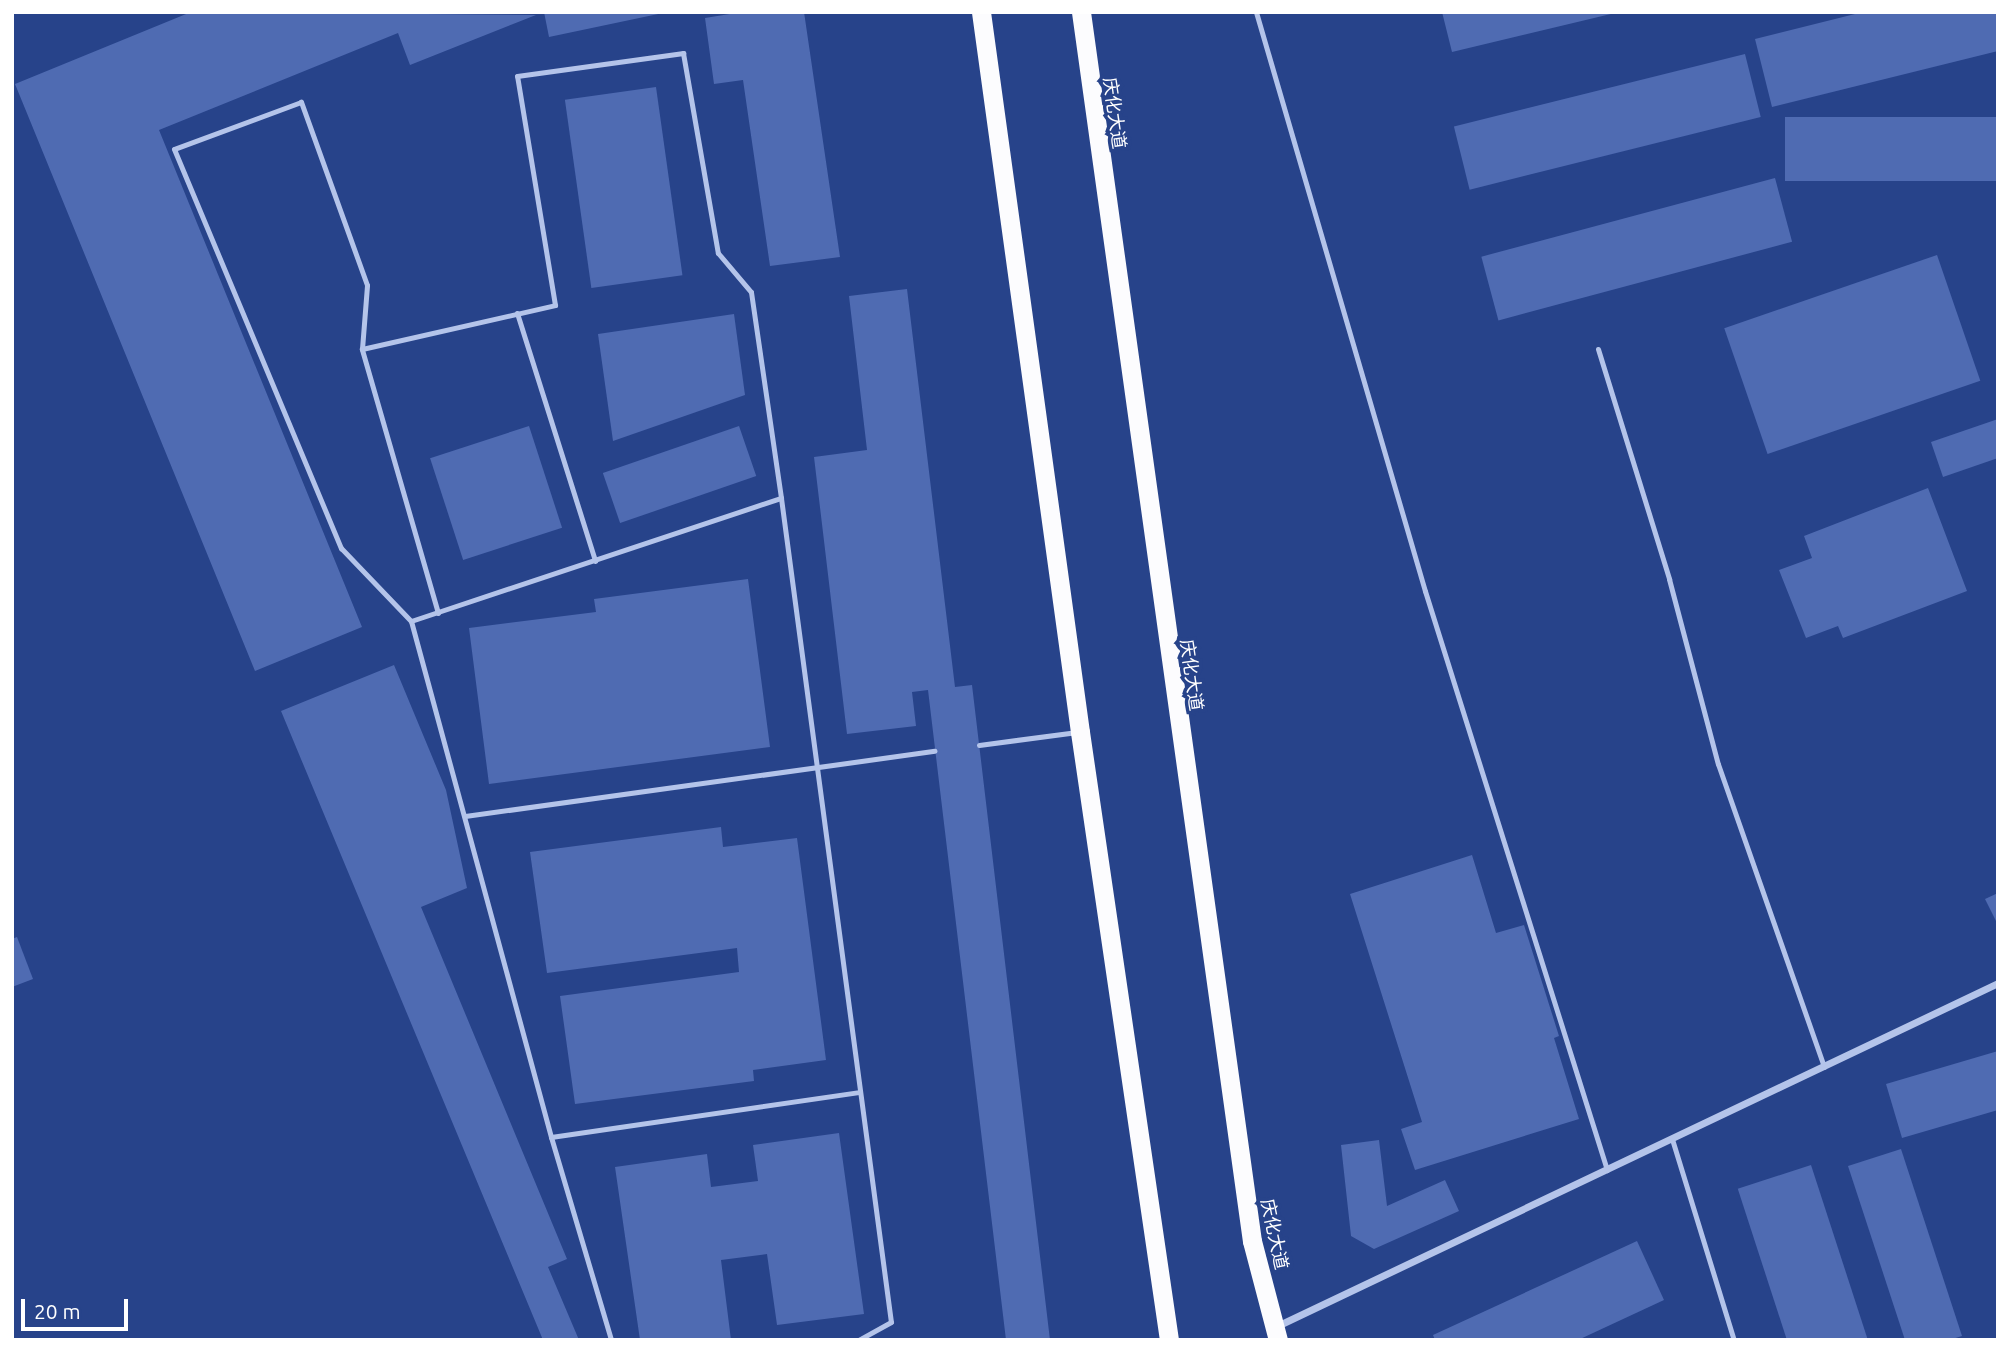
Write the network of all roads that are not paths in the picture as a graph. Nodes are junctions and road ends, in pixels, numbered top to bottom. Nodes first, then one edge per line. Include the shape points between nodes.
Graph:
1 (981, 12) edge
2 (1081, 12) edge
3 (1256, 12) edge
4 (517, 313) junction
5 (362, 349) junction
6 (1598, 349) dead end
7 (781, 498) junction
8 (595, 561) junction
9 (438, 613) junction
10 (411, 621) junction
11 (1080, 732) junction
12 (979, 745) dead end
13 (935, 751) dead end
14 (815, 767) junction
15 (465, 816) junction
16 (1998, 983) edge
17 (1824, 1067) junction
18 (859, 1092) junction
19 (551, 1137) junction
20 (1672, 1139) junction
21 (1606, 1170) junction
22 (1278, 1333) edge
23 (611, 1340) edge
24 (858, 1340) edge
25 (1169, 1340) edge
26 (1734, 1340) edge

1 - 11 highway
2 - 22 highway, 庆化大道 via 1252,1241
3 - 21 lane via 1424,591
4 - 5 lane
4 - 7 lane via 555,305 517,76 683,53 718,253 751,292
4 - 8 lane
5 - 9 lane
5 - 10 lane via 368,285 301,102 174,149 341,548
6 - 17 lane via 1669,579 1717,764
7 - 8 lane
7 - 14 lane
8 - 9 lane
9 - 10 lane
10 - 15 lane
11 - 12 lane
11 - 25 highway
13 - 14 lane
14 - 15 lane
14 - 18 lane
15 - 19 lane
16 - 17 street
17 - 20 street
18 - 19 lane
18 - 24 lane via 891,1322
19 - 23 lane
20 - 21 street
20 - 26 lane
21 - 22 street

